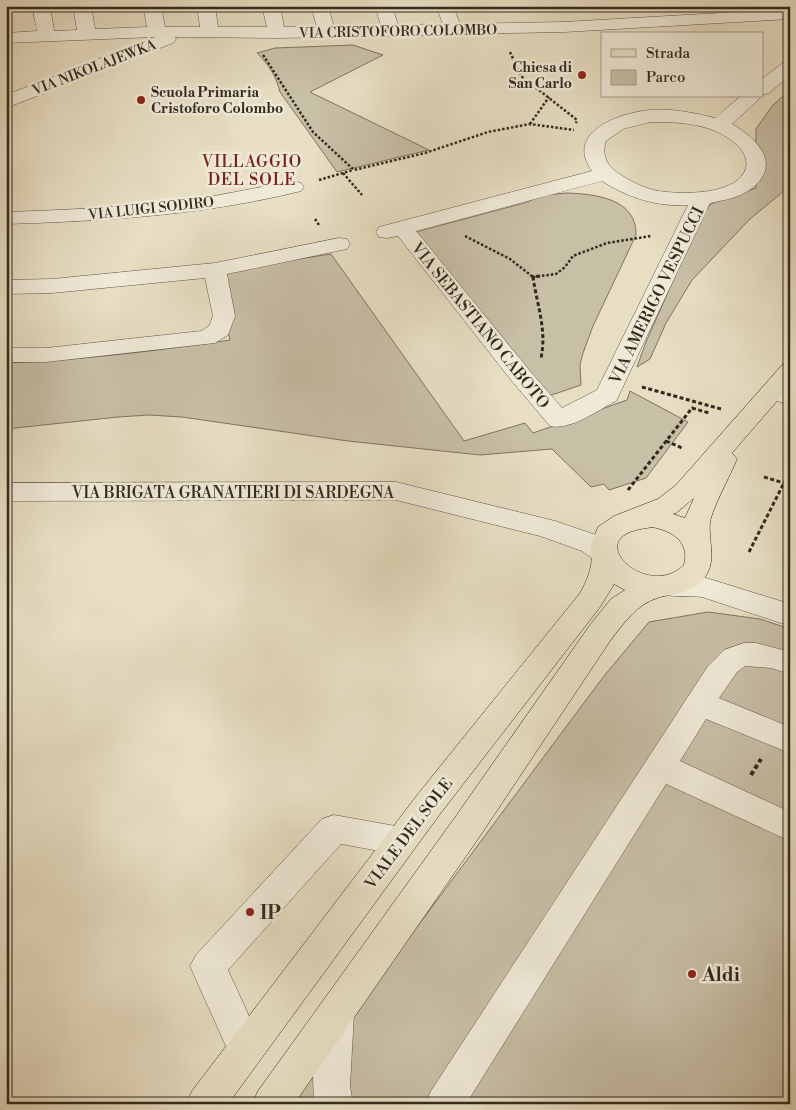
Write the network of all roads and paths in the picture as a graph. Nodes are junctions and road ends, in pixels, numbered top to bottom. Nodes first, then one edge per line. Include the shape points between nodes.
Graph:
1 (41, 6) edge
2 (82, 6) edge
3 (152, 6) edge
4 (206, 6) edge
5 (271, 6) edge
6 (320, 6) edge
7 (383, 6) edge
8 (444, 6) edge
9 (621, 6) edge
10 (790, 14) edge
11 (633, 25) junction
12 (488, 29) junction
13 (391, 31) junction
14 (454, 31) junction
15 (157, 32) junction
16 (210, 32) junction
17 (328, 32) junction
18 (182, 33) junction
19 (249, 33) junction
20 (277, 33) junction
21 (46, 35) junction
22 (87, 35) junction
23 (6, 38) edge
24 (790, 66) edge
25 (764, 87) edge
26 (549, 98) junction
27 (752, 98) edge
28 (6, 102) edge
29 (530, 124) junction
30 (719, 126) junction
31 (572, 130) junction
32 (599, 137) junction
33 (354, 170) junction
34 (343, 173) junction
35 (605, 174) junction
36 (294, 187) joint
37 (362, 195) dead end
38 (702, 199) junction
39 (6, 218) edge
40 (436, 220) junction
41 (651, 236) dead end
42 (340, 244) dead end
43 (216, 270) junction
44 (533, 277) junction
45 (6, 286) edge
46 (6, 355) edge
47 (790, 370) edge
48 (617, 374) junction
49 (520, 375) junction
50 (782, 394) edge
51 (709, 412) dead end
52 (559, 420) joint
53 (730, 421) junction
54 (785, 435) dead end
55 (790, 437) edge
56 (666, 442) junction
57 (682, 448) dead end
58 (790, 471) edge
59 (764, 477) dead end
60 (784, 483) junction
61 (6, 492) edge
62 (615, 531) junction
63 (699, 552) junction
64 (749, 552) dead end
65 (660, 586) junction
66 (782, 613) edge
67 (790, 663) edge
68 (700, 703) junction
69 (790, 741) edge
70 (659, 766) junction
71 (790, 827) edge
72 (401, 841) junction
73 (336, 1013) junction
74 (246, 1049) junction
75 (333, 1095) edge
76 (205, 1104) edge
77 (271, 1104) edge
78 (444, 1104) edge

1 - 21 street
2 - 22 street
3 - 15 street
4 - 16 street
5 - 20 street
6 - 17 street
7 - 13 street
8 - 14 street
9 - 11 street
10 - 11 street, VIA CRISTOFORO COLOMBO
11 - 12 street, VIA CRISTOFORO COLOMBO via 561,20 511,21
12 - 14 street, VIA CRISTOFORO COLOMBO
12 - 26 path via 493,46 512,53 521,76
13 - 14 street, VIA CRISTOFORO COLOMBO
13 - 17 street, VIA CRISTOFORO COLOMBO
15 - 18 street, VIA CRISTOFORO COLOMBO
15 - 22 street, VIA CRISTOFORO COLOMBO
16 - 18 street, VIA CRISTOFORO COLOMBO
16 - 19 street, VIA CRISTOFORO COLOMBO
17 - 20 street, VIA CRISTOFORO COLOMBO
18 - 28 street, VIA NIKOLAJEWKA
19 - 20 street, VIA CRISTOFORO COLOMBO
19 - 33 path via 313,132
21 - 22 street, VIA CRISTOFORO COLOMBO
21 - 23 street, VIA CRISTOFORO COLOMBO
24 - 25 street
26 - 29 path
26 - 31 path via 577,120
27 - 30 street
29 - 31 path
29 - 33 path via 488,132 425,153
30 - 32 street, VIA AMERIGO VESPUCCI via 689,118 650,116 612,127
30 - 38 street, VIA AMERIGO VESPUCCI via 738,135 751,148 757,161 754,174 743,186
31 - 32 path
32 - 35 street via 594,149 596,162
33 - 34 path
34 - 36 path
34 - 37 path
35 - 38 street, VIA AMERIGO VESPUCCI via 646,195 674,200
35 - 40 street
36 - 39 street, VIA LUIGI SODIRO via 163,208
38 - 48 street, VIA AMERIGO VESPUCCI
40 - 44 path via 510,259
40 - 49 street, VIA SEBASTIANO CABOTO via 394,230
41 - 44 path via 607,243 574,256 556,274
42 - 43 street
43 - 45 street via 52,286
43 - 46 street via 224,316 220,330 207,338 46,355
44 - 49 path via 545,326 544,350 539,362
47 - 50 main road
48 - 52 street, VIA AMERIGO VESPUCCI via 608,395
48 - 53 path
49 - 52 street, VIA SEBASTIANO CABOTO
50 - 53 main road
51 - 56 path via 692,408
53 - 62 main road via 685,491 667,506
53 - 63 main road via 697,521
54 - 55 path
56 - 57 path
56 - 62 path
58 - 60 path
59 - 60 path
60 - 64 path
61 - 62 street, VIA BRIGATA GRANATIERI DI SARDEGNA via 396,491 545,528 592,544
62 - 63 main road via 652,518 670,522 686,531
62 - 65 main road via 613,570 638,584
62 - 72 main road, VIALE DEL SOLE via 602,580 590,600
63 - 65 main road via 697,570 690,577
63 - 66 street via 708,574 720,584
65 - 66 street via 703,587
65 - 73 main road via 621,606 600,633
67 - 68 street via 766,655 741,654 724,665
68 - 69 street
68 - 70 street
70 - 71 street
70 - 78 street
72 - 74 main road, VIALE DEL SOLE
72 - 74 street via 334,829 208,966
73 - 75 street
73 - 77 main road
74 - 76 main road, VIALE DEL SOLE

